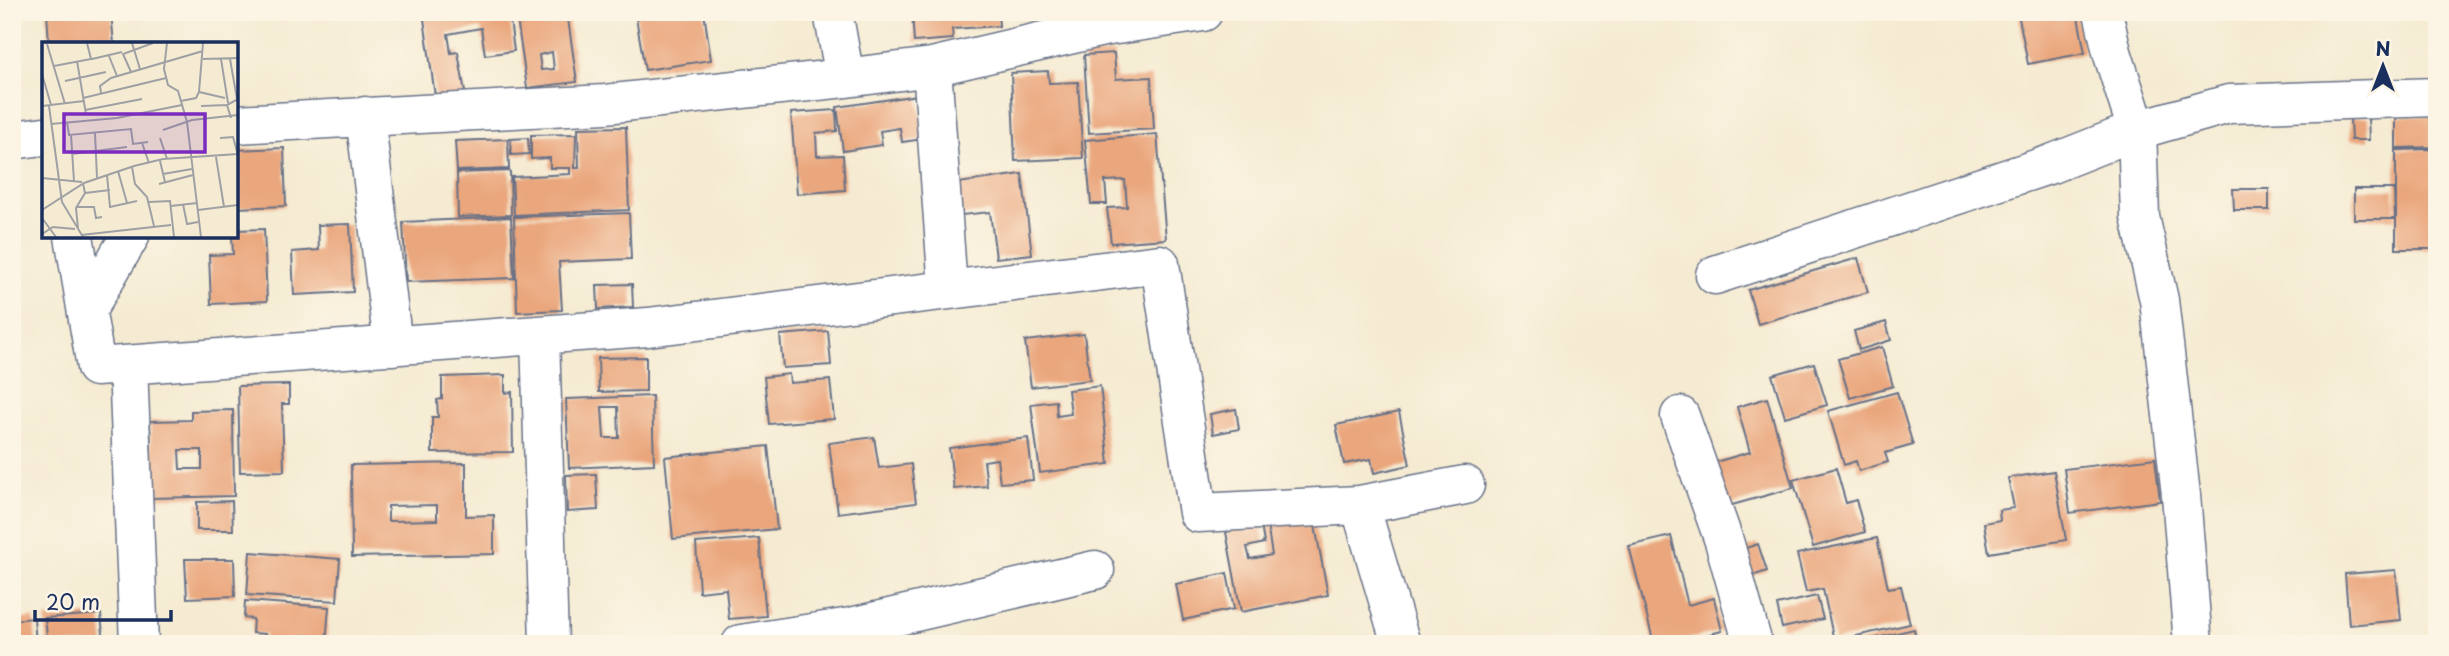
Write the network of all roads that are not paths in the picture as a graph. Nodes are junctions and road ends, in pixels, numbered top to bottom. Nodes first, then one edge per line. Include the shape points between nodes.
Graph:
1 (833, 12) edge
2 (1203, 12) edge
3 (2104, 12) edge
4 (932, 67) junction
5 (845, 78) junction
6 (2437, 97) edge
7 (365, 116) junction
8 (238, 124) edge
9 (2137, 130) junction
10 (42, 136) edge
11 (12, 140) edge
12 (74, 238) edge
13 (129, 238) edge
14 (1715, 275) dead end
15 (948, 289) junction
16 (87, 310) junction
17 (540, 335) junction
18 (393, 346) junction
19 (128, 365) junction
20 (1679, 416) dead end
21 (1465, 485) dead end
22 (1360, 505) junction
23 (1095, 570) dead end
24 (139, 644) edge
25 (548, 644) edge
26 (741, 644) edge
27 (1401, 644) edge
28 (1753, 644) edge
29 (2193, 644) edge

1 - 5 street
2 - 4 street via 1103,27
3 - 9 street
4 - 5 street
4 - 15 street
5 - 7 street via 605,104
6 - 9 street via 2229,104
7 - 8 street
7 - 18 street
9 - 14 street via 2051,164
9 - 29 street via 2140,217 2159,300
10 - 11 street
12 - 16 street
13 - 16 street
15 - 17 street via 648,327
15 - 22 street via 1160,264 1198,513
16 - 19 street via 96,367
17 - 18 street
17 - 25 street
18 - 19 street
19 - 24 street
20 - 28 street via 1724,541
21 - 22 street
22 - 27 street
23 - 26 street via 851,627

